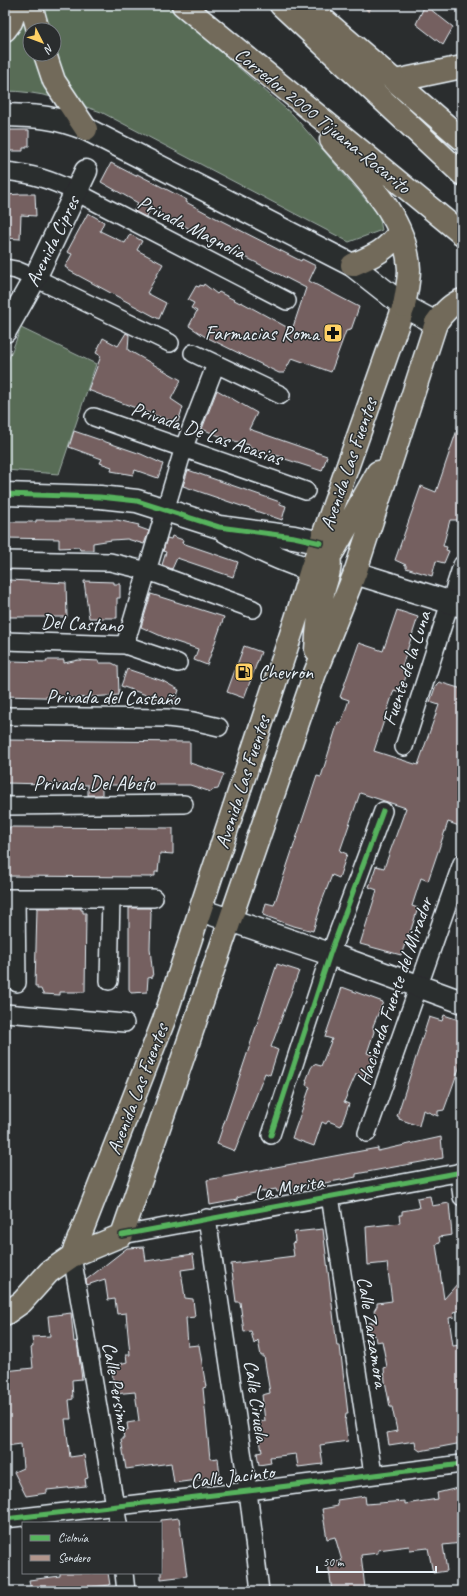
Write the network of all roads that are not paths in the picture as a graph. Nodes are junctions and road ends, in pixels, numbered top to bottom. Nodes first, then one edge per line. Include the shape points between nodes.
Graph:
1 (17, 5) edge
2 (31, 5) edge
3 (183, 5) edge
4 (281, 5) edge
5 (307, 5) edge
6 (36, 22) edge
7 (5, 30) edge
8 (48, 62) edge
9 (462, 67) edge
10 (395, 81) junction
11 (296, 98) junction
12 (5, 115) edge
13 (86, 129) junction
14 (462, 139) edge
15 (5, 171) edge
16 (86, 172) dead end
17 (462, 174) edge
18 (76, 192) junction
19 (400, 232) junction
20 (462, 234) edge
21 (352, 265) junction
22 (5, 268) edge
23 (35, 278) junction
24 (462, 300) edge
25 (287, 301) dead end
26 (404, 306) junction
27 (436, 323) junction
28 (5, 331) edge
29 (170, 342) dead end
30 (193, 353) dead end
31 (216, 364) junction
32 (281, 395) dead end
33 (94, 416) dead end
34 (395, 445) junction
35 (184, 447) junction
36 (306, 491) dead end
37 (5, 494) edge
38 (165, 511) junction
39 (219, 527) junction
40 (326, 549) junction
41 (5, 560) edge
42 (462, 565) edge
43 (311, 570) junction
44 (148, 571) junction
45 (355, 573) junction
46 (456, 604) edge
47 (253, 608) dead end
48 (5, 641) edge
49 (125, 645) junction
50 (178, 663) dead end
51 (315, 673) junction
52 (5, 716) edge
53 (218, 727) dead end
54 (404, 747) dead end
55 (184, 804) dead end
56 (5, 806) edge
57 (383, 811) dead end
58 (462, 863) edge
59 (11, 898) edge
60 (111, 898) junction
61 (154, 898) dead end
62 (200, 910) junction
63 (231, 921) junction
64 (330, 954) junction
65 (109, 981) dead end
66 (17, 983) dead end
67 (419, 986) junction
68 (462, 1002) edge
69 (5, 1013) edge
70 (126, 1023) dead end
71 (367, 1133) dead end
72 (271, 1135) dead end
73 (460, 1172) edge
74 (330, 1196) junction
75 (462, 1197) edge
76 (207, 1218) junction
77 (122, 1235) junction
78 (72, 1256) junction
79 (5, 1314) edge
80 (462, 1464) edge
81 (373, 1474) junction
82 (248, 1491) junction
83 (116, 1505) junction
84 (5, 1519) edge
85 (118, 1522) edge
86 (124, 1574) edge
87 (126, 1591) edge
88 (260, 1591) edge

1 - 7 main road
2 - 6 main road
3 - 11 main road, Corredor 2000 Tijuana-Rosarito
4 - 17 main road
5 - 10 main road
8 - 13 main road via 54,81
9 - 10 main road
10 - 14 main road
11 - 19 main road, Avenida Las Fuentes via 383,201
11 - 20 main road, Corredor 2000 Tijuana-Rosarito
12 - 13 street via 42,116
13 - 21 street
15 - 18 street, Privada Magnolia via 32,174
16 - 18 street, Avenida Cipres
18 - 23 street, Avenida Cipres
18 - 25 street, Privada Magnolia
19 - 21 main road via 378,254
19 - 26 main road, Avenida Las Fuentes via 409,268
21 - 26 street
22 - 23 street
23 - 28 street, Avenida Cipres
23 - 29 street
24 - 27 main road via 455,302
26 - 27 street
26 - 40 main road, Avenida Las Fuentes
27 - 34 main road, Avenida Las Fuentes
30 - 31 street
31 - 32 street
31 - 35 street
33 - 35 street, Privada De Las Acasias
34 - 40 main road via 342,536
34 - 45 main road, Avenida Las Fuentes
35 - 36 street, Privada De Las Acasias
35 - 38 street
37 - 38 street via 100,497 137,501
38 - 39 street
38 - 44 street
39 - 40 street via 286,535
39 - 43 street via 284,561
40 - 43 main road, Avenida Las Fuentes
40 - 51 main road via 330,567 323,594
41 - 44 street via 110,562
42 - 46 street, Fuente de la Luna
43 - 62 main road, Avenida Las Fuentes
44 - 47 street
44 - 49 street
45 - 46 street
45 - 51 main road, Avenida Las Fuentes
46 - 54 street, Fuente de la Luna
48 - 49 street, Del Castano
49 - 50 street, Del Castano
51 - 63 main road, Avenida Las Fuentes
52 - 53 street, Privada del Castaño via 167,718
55 - 56 street, Privada Del Abeto
57 - 64 street
58 - 67 street, Hacienda Fuente del Mirador
59 - 60 street
59 - 66 street
60 - 61 street
60 - 65 street
62 - 63 street
62 - 78 main road, Avenida Las Fuentes via 164,1020
63 - 64 street
63 - 77 main road, Avenida Las Fuentes
64 - 67 street
64 - 72 street
67 - 68 street
67 - 71 street, Hacienda Fuente del Mirador
69 - 70 street
73 - 74 street, La Morita
73 - 75 street
74 - 76 street, La Morita
74 - 81 street, Calle Zarzamora
76 - 77 street, La Morita
76 - 82 street, Calle Ciruela
77 - 78 main road
78 - 79 main road via 49,1272 22,1302
78 - 83 street, Calle Persimo
80 - 81 street, Calle Jacinto
81 - 82 street, Calle Jacinto
82 - 83 street, Calle Jacinto
82 - 88 street, Calle Ciruela
83 - 84 street, Calle Jacinto
83 - 85 street, Calle Persimo
86 - 87 street

